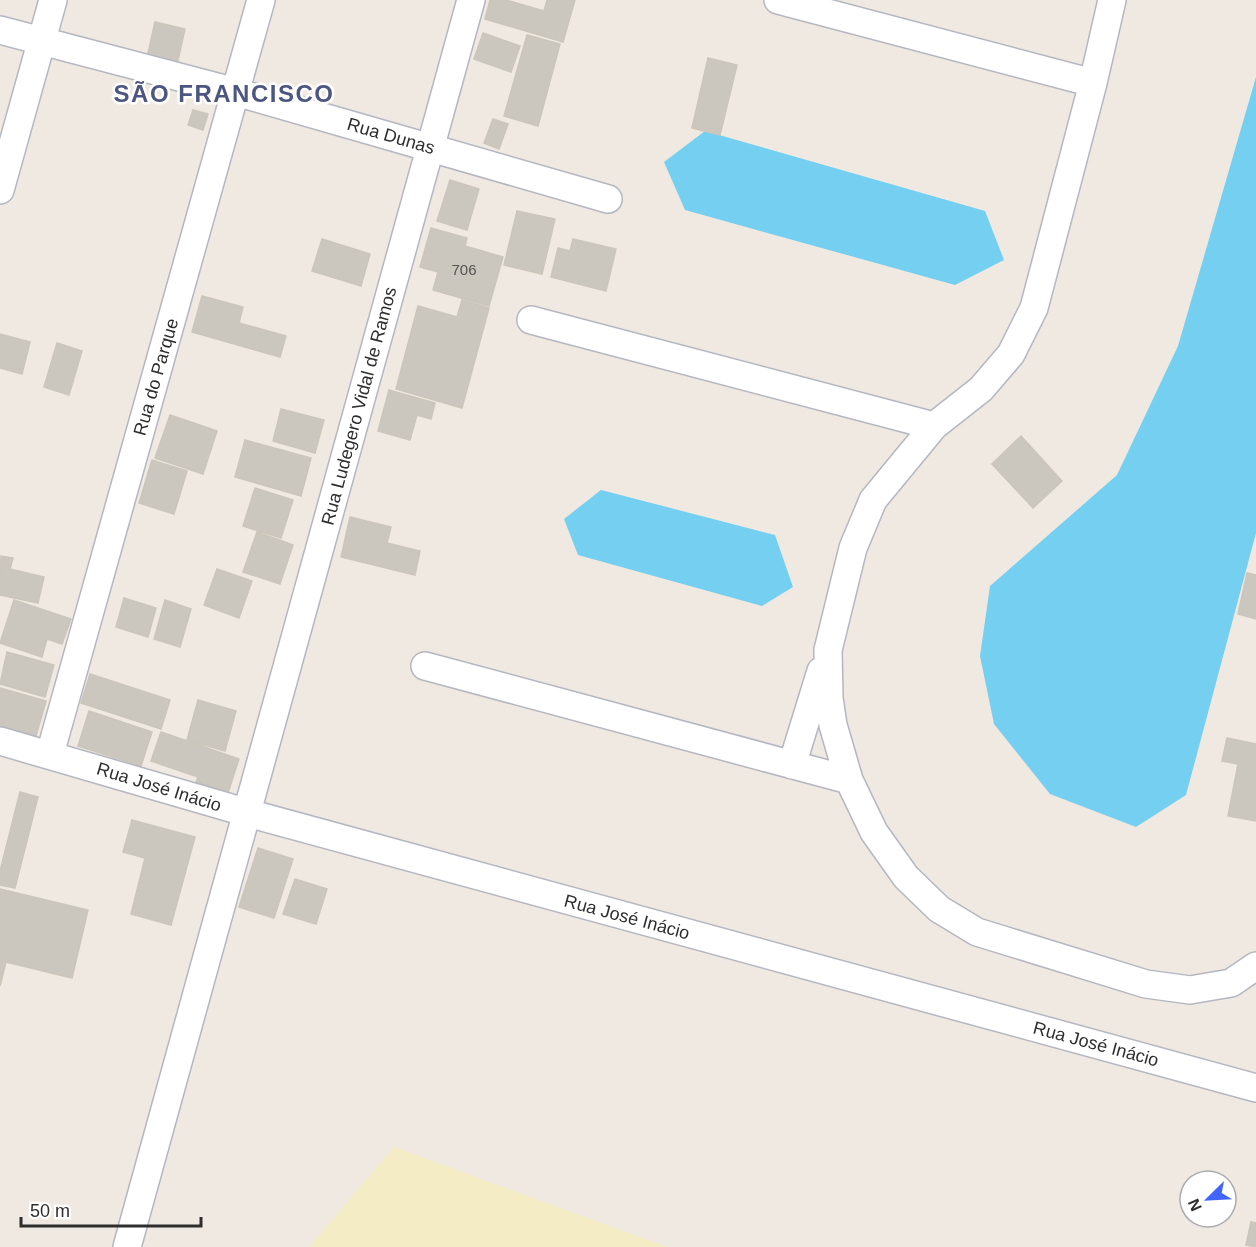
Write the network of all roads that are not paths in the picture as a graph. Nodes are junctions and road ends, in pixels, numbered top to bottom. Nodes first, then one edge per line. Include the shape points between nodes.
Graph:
1 (54, 0) edge
2 (261, 0) edge
3 (471, 0) edge
4 (778, 0) edge
5 (1112, 0) edge
6 (0, 30) edge
7 (42, 42) junction
8 (1093, 83) junction
9 (236, 92) junction
10 (430, 147) junction
11 (0, 190) edge
12 (608, 199) dead end
13 (531, 320) dead end
14 (934, 426) junction
15 (828, 650) junction
16 (425, 666) dead end
17 (0, 741) edge
18 (50, 754) junction
19 (792, 765) junction
20 (849, 780) junction
21 (248, 813) junction
22 (1256, 966) edge
23 (1256, 1088) edge
24 (127, 1247) edge

1 - 7 street
2 - 9 street, Rua do Parque
3 - 10 street, Rua Ludegero Vidal de Ramos
4 - 8 street
5 - 8 street
6 - 7 street, Rua Dunas
7 - 9 street, Rua Dunas
7 - 11 street
8 - 14 street via 1034,308 1011,354 981,388
9 - 10 street, Rua Dunas
9 - 18 street, Rua do Parque
10 - 12 street, Rua Dunas
10 - 21 street, Rua Ludegero Vidal de Ramos
13 - 14 street
14 - 15 street via 873,501 853,548
15 - 19 street
15 - 20 street via 833,725
16 - 19 street
17 - 18 street, Rua José Inácio
18 - 21 street, Rua José Inácio
19 - 20 street
20 - 22 street via 874,832 906,876 939,909 977,932 1146,984 1190,990 1231,982
21 - 23 street, Rua José Inácio
21 - 24 street, Rua Ludegero Vidal de Ramos

